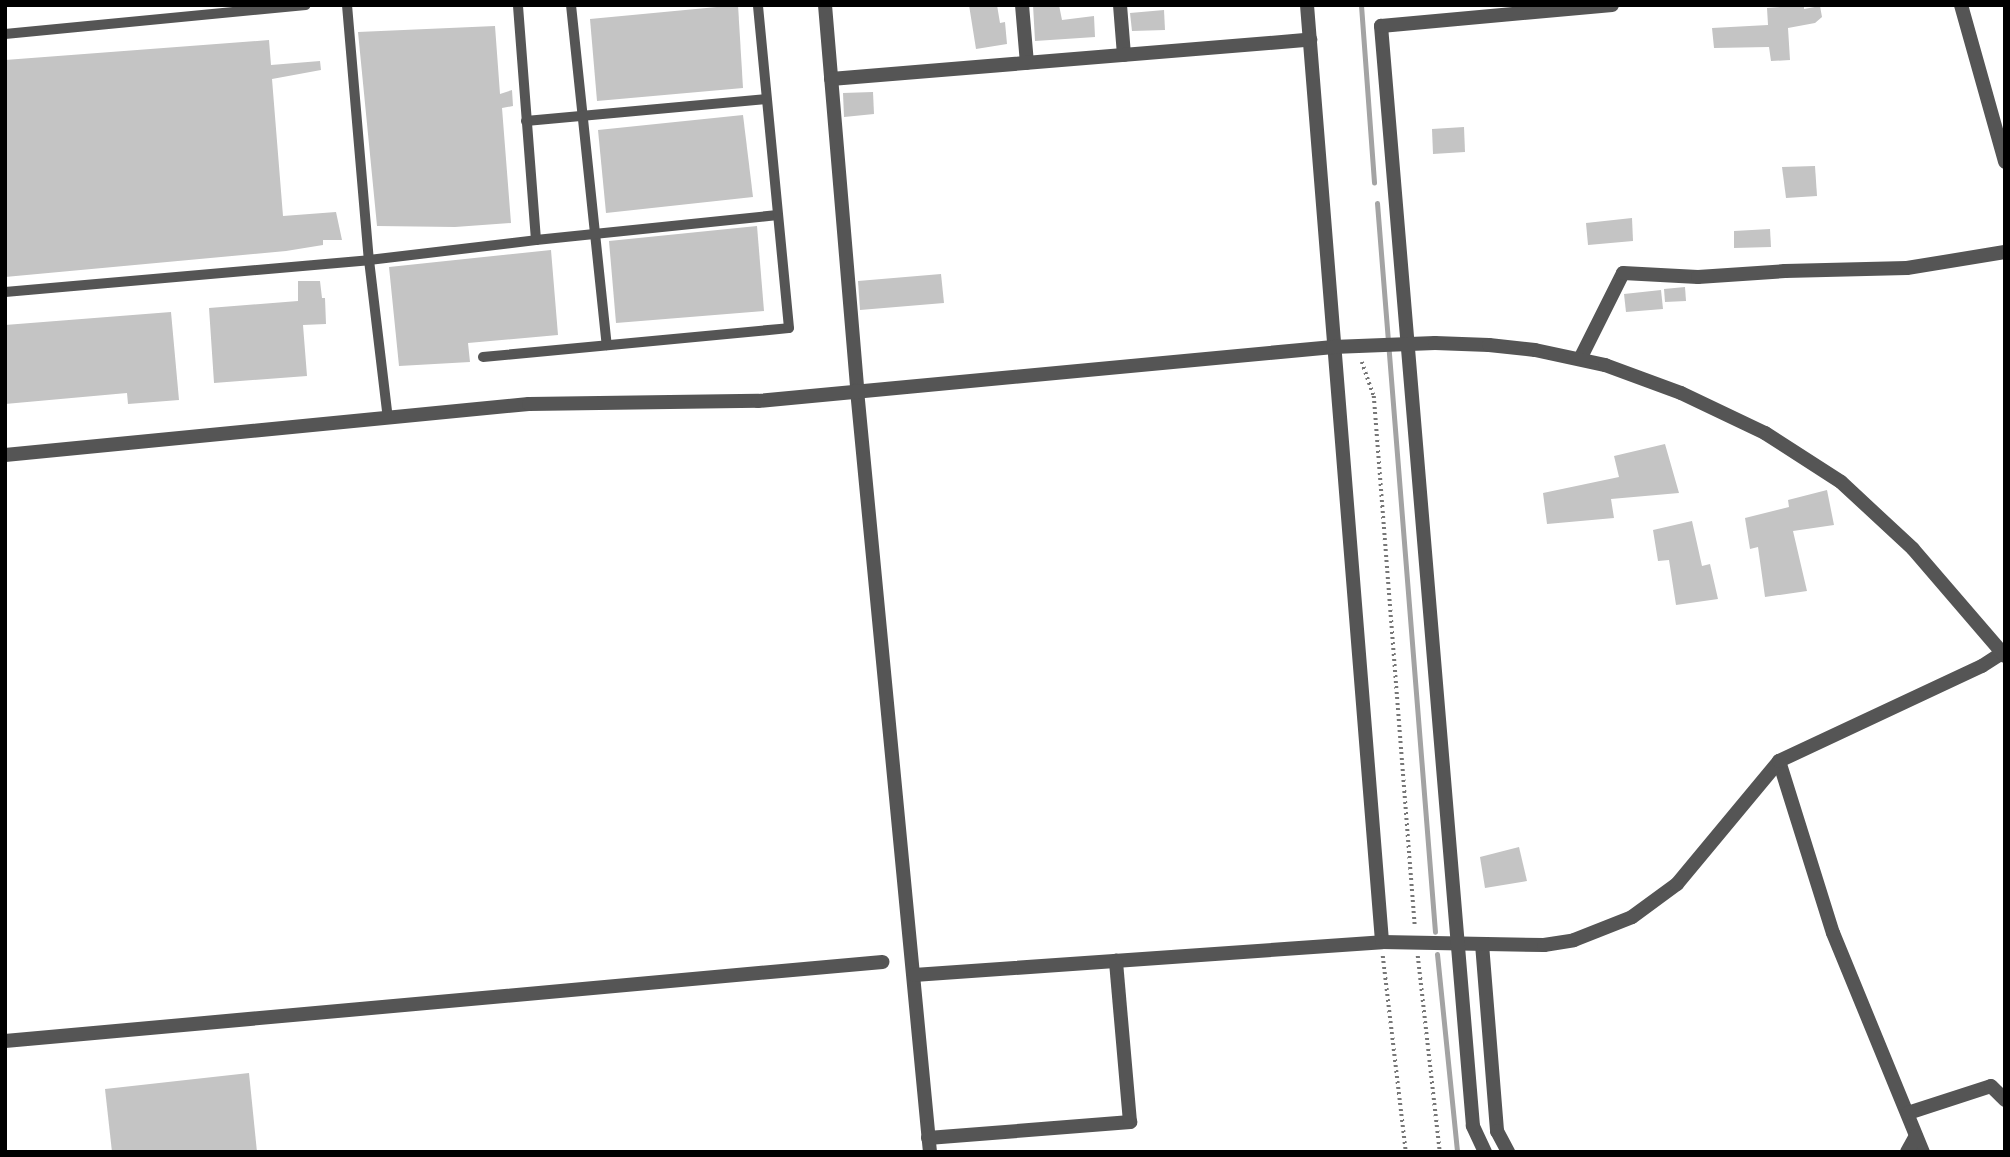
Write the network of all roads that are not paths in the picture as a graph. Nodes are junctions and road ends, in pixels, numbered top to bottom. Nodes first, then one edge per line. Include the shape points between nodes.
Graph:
1 (306, 5) edge
2 (347, 5) edge
3 (518, 5) edge
4 (571, 5) edge
5 (758, 5) edge
6 (825, 5) edge
7 (1022, 5) edge
8 (1120, 5) edge
9 (1307, 5) edge
10 (1612, 5) edge
11 (1961, 5) edge
12 (5, 34) edge
13 (1310, 40) junction
14 (1124, 55) junction
15 (1027, 63) junction
16 (831, 79) junction
17 (766, 99) junction
18 (581, 116) junction
19 (526, 121) junction
20 (2005, 162) edge
21 (778, 215) junction
22 (595, 235) junction
23 (536, 240) junction
24 (2005, 252) edge
25 (369, 260) junction
26 (5, 292) edge
27 (1402, 343) junction
28 (607, 345) junction
29 (1333, 347) junction
30 (483, 357) dead end
31 (1580, 359) junction
32 (857, 390) junction
33 (388, 419) junction
34 (5, 455) edge
35 (2004, 653) edge
36 (1779, 761) junction
37 (1381, 942) junction
38 (1457, 944) junction
39 (1482, 944) junction
40 (1116, 961) junction
41 (883, 962) dead end
42 (914, 975) junction
43 (5, 1041) edge
44 (2005, 1101) edge
45 (1908, 1113) junction
46 (1916, 1136) junction
47 (929, 1145) edge
48 (1485, 1152) edge
49 (1508, 1152) edge
50 (1907, 1152) edge
51 (1923, 1152) edge

1 - 12 lane
2 - 25 lane
3 - 19 lane
4 - 18 lane
5 - 17 lane
6 - 16 street
7 - 15 street
8 - 14 street
9 - 13 street
10 - 27 street via 1381,26
11 - 20 street
13 - 14 street
13 - 29 street
14 - 15 street
15 - 16 street
16 - 32 street
17 - 18 lane
17 - 21 lane
18 - 19 lane
18 - 22 lane
19 - 23 lane
21 - 22 lane
21 - 28 lane via 789,328
22 - 23 lane
22 - 28 lane
23 - 25 lane
24 - 31 street via 1907,268 1698,277 1623,273
25 - 26 lane
25 - 33 lane
27 - 29 street
27 - 31 street via 1489,345
27 - 38 street
28 - 30 lane
29 - 32 street
29 - 37 street
31 - 35 street via 1681,393 1765,433 1841,482 1913,550
32 - 33 street via 758,401 529,404
32 - 42 street
33 - 34 street
35 - 36 street
36 - 39 street via 1677,884 1633,917 1574,940 1544,945
36 - 45 street via 1832,933
37 - 38 street
37 - 40 street
38 - 39 street
38 - 48 street via 1473,1126
39 - 49 street via 1497,1131
40 - 42 street
40 - 47 street via 1130,1122
41 - 43 street
42 - 47 street
44 - 45 street via 1991,1086
45 - 46 street
46 - 50 street
46 - 51 street

